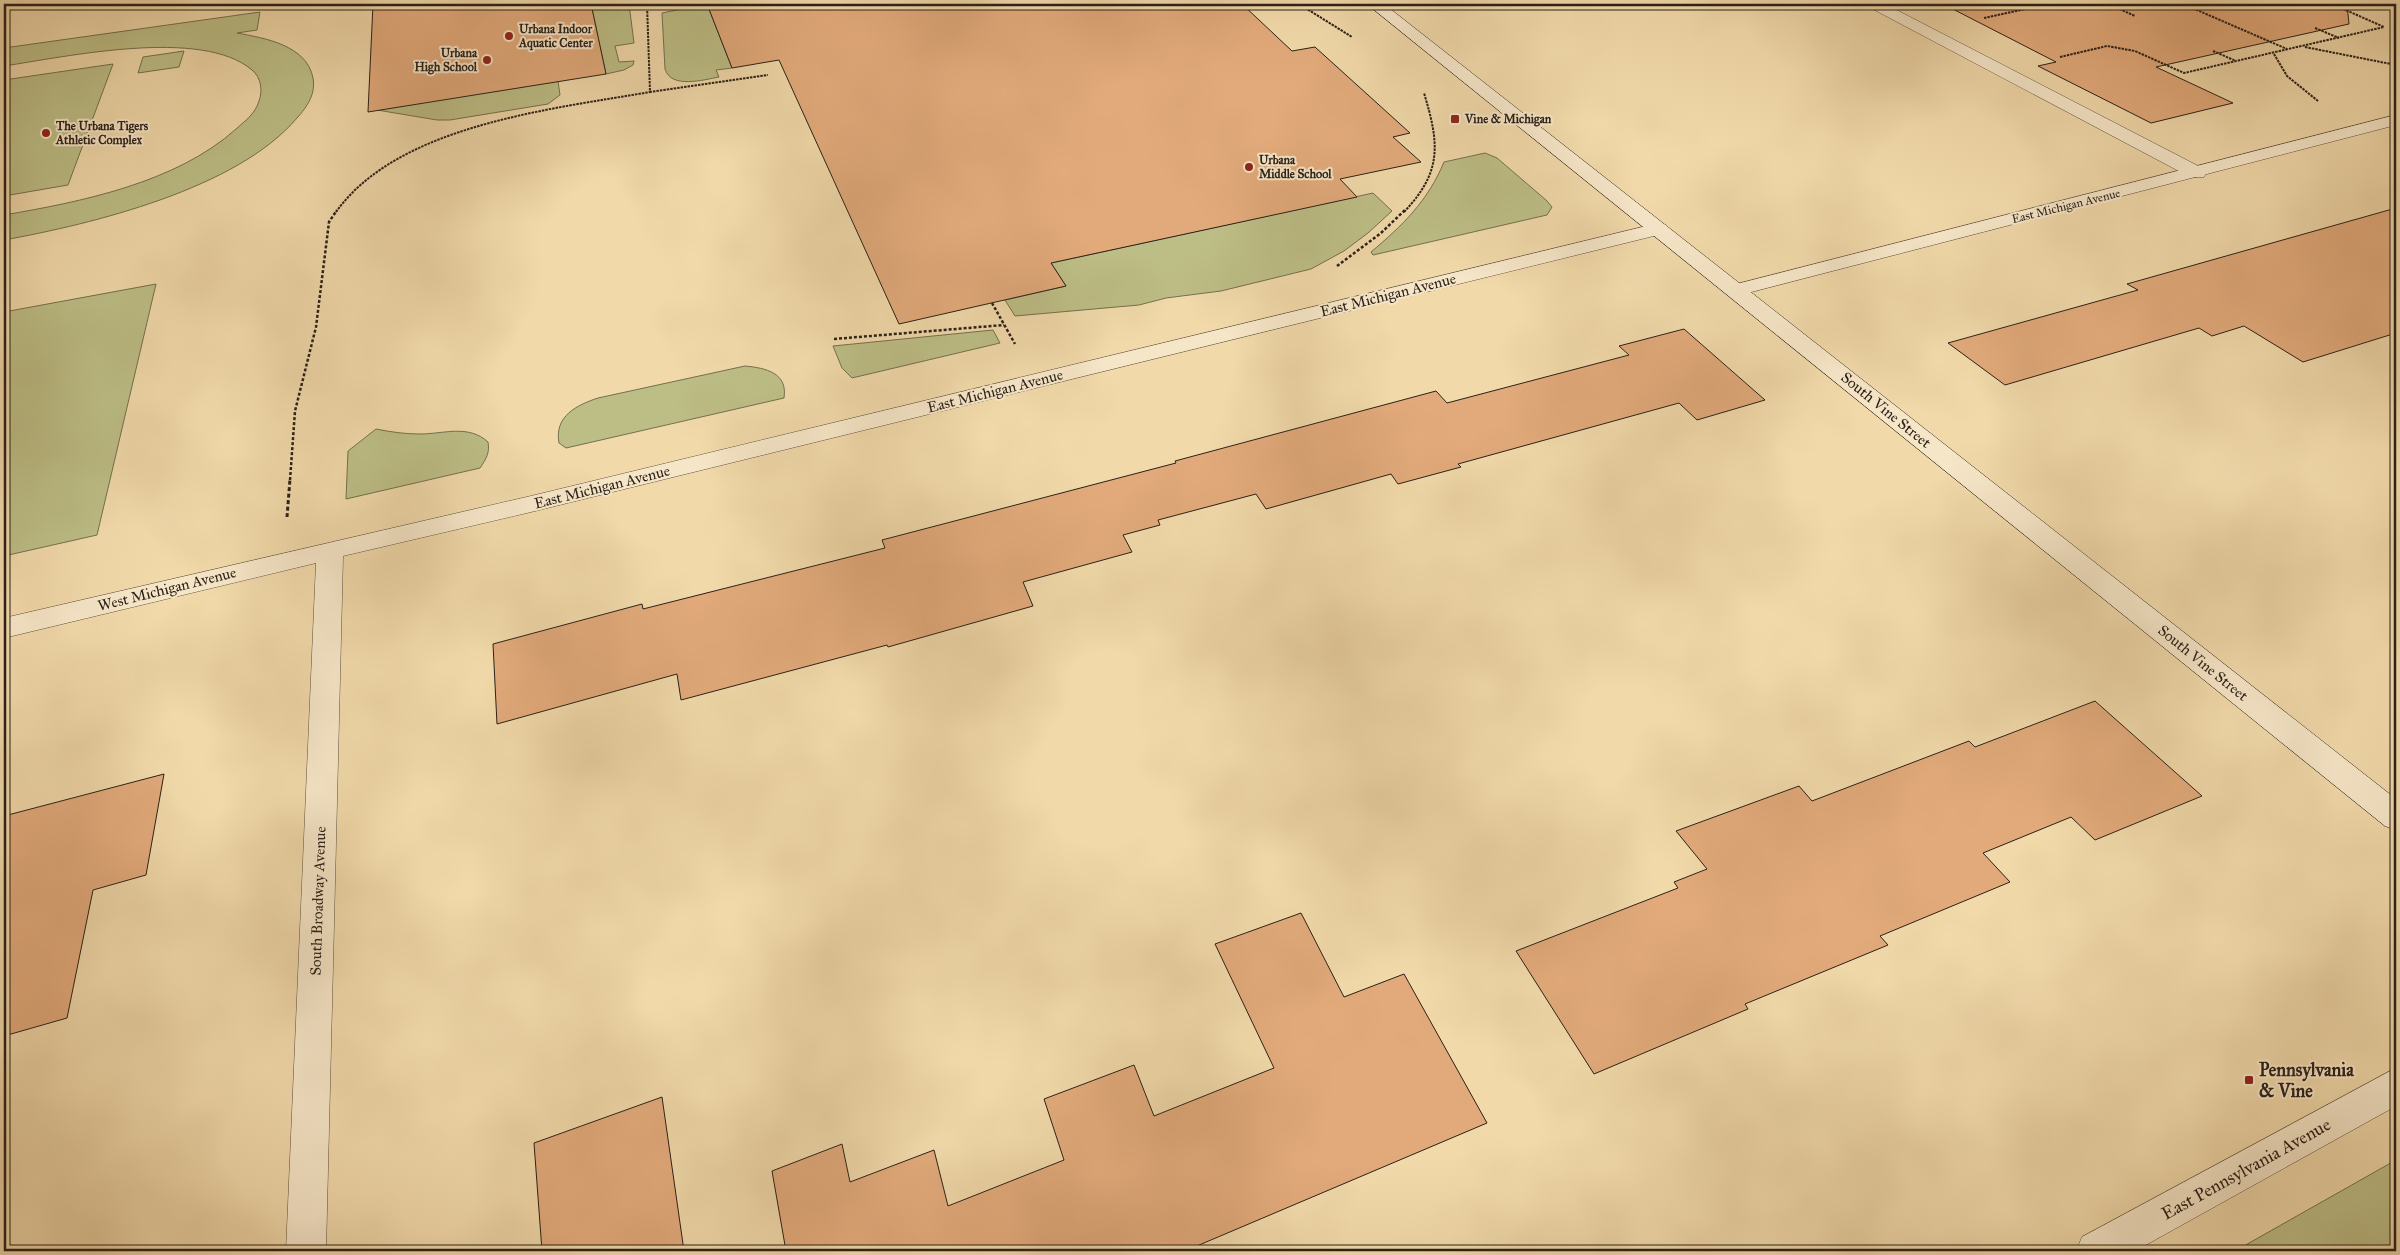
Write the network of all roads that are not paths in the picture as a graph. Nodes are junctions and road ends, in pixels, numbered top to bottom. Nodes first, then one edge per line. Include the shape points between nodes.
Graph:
1 (1375, 4) edge
2 (1874, 4) edge
3 (2396, 120) edge
4 (2197, 172) junction
5 (1659, 229) junction
6 (1736, 290) junction
7 (330, 550) junction
8 (4, 628) edge
9 (2396, 817) edge
10 (2396, 1086) edge
11 (306, 1251) edge
12 (2096, 1251) edge

1 - 5 street, South Vine Street
2 - 4 street
3 - 4 street, East Michigan Avenue
4 - 6 street, East Michigan Avenue
5 - 6 street, South Vine Street
5 - 7 street, East Michigan Avenue
6 - 9 street, South Vine Street
7 - 8 street, West Michigan Avenue
7 - 11 street, South Broadway Avenue
10 - 12 street, East Pennsylvania Avenue

